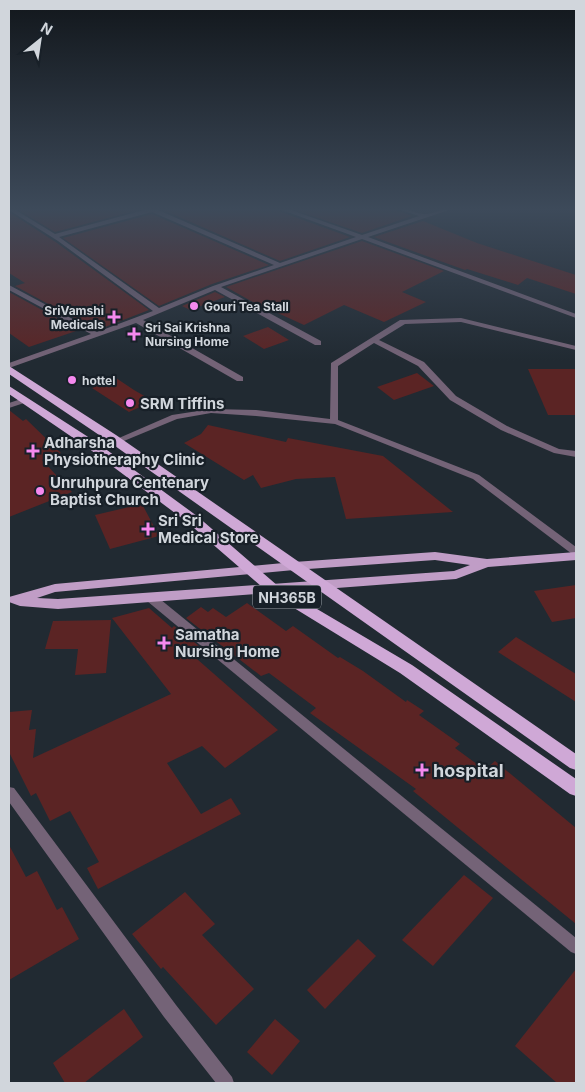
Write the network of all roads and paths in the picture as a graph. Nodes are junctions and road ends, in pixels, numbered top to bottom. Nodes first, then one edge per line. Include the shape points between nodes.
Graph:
1 (87, 260) edge
2 (271, 260) edge
3 (292, 260) edge
4 (424, 260) edge
5 (280, 264) junction
6 (9, 287) edge
7 (215, 287) junction
8 (158, 311) junction
9 (576, 316) edge
10 (137, 320) junction
11 (96, 334) junction
12 (374, 340) junction
13 (318, 343) dead end
14 (576, 348) edge
15 (9, 367) edge
16 (240, 379) dead end
17 (9, 389) edge
18 (24, 400) junction
19 (9, 406) edge
20 (334, 422) junction
21 (116, 441) junction
22 (576, 454) edge
23 (576, 552) edge
24 (576, 556) edge
25 (487, 563) junction
26 (294, 566) junction
27 (251, 570) junction
28 (321, 585) junction
29 (273, 589) junction
30 (151, 598) junction
31 (11, 600) edge
32 (576, 763) edge
33 (576, 789) edge
34 (9, 792) edge
35 (576, 947) edge
36 (226, 1083) edge

1 - 8 street
2 - 5 street
3 - 5 street
4 - 9 street
5 - 7 street
6 - 11 street
7 - 8 street
7 - 13 street
8 - 10 street
10 - 11 street
10 - 16 street
11 - 15 street
12 - 14 street via 403,322 461,320
12 - 20 street via 334,365
12 - 22 street via 421,364 452,398 504,428 557,451
15 - 21 highway, NH365B
17 - 18 highway, NH365B
18 - 19 street
18 - 27 highway, NH365B via 192,519
20 - 21 street via 211,411 175,417
20 - 23 street via 476,477
21 - 26 highway, NH365B
24 - 25 main road
25 - 26 main road via 435,556
25 - 28 main road via 456,575
26 - 27 main road
26 - 28 highway, NH365B
27 - 29 highway, NH365B
27 - 31 main road via 56,588
28 - 29 main road
28 - 32 highway, NH365B
29 - 30 main road
29 - 33 highway, NH365B via 406,669
30 - 31 main road via 58,604
30 - 35 street
34 - 36 street

